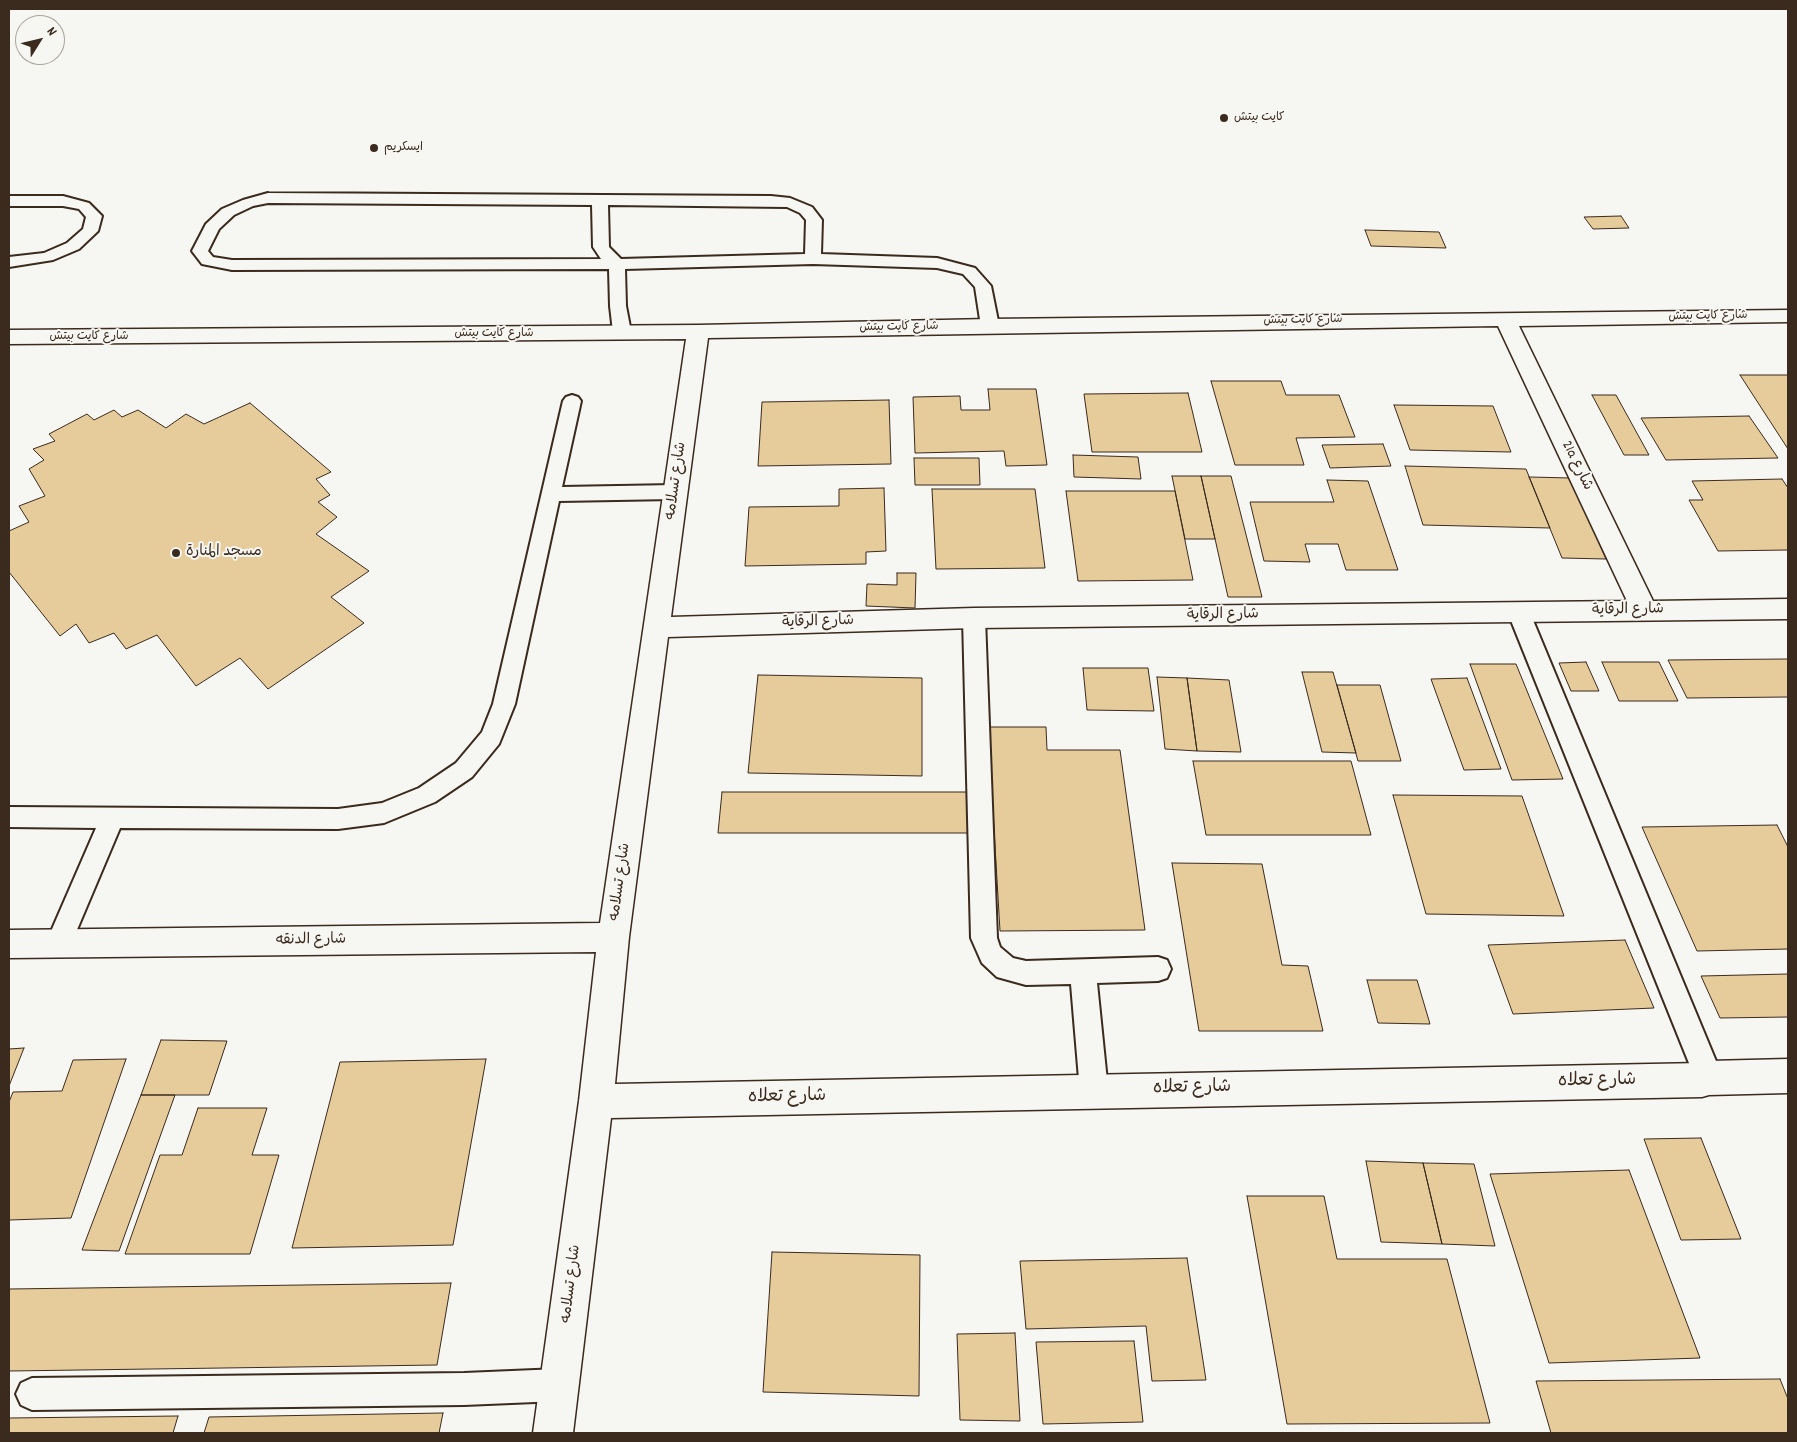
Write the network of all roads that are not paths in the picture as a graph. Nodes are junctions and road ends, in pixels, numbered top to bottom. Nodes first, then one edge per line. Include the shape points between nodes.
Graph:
1 (9, 201) edge
2 (600, 201) junction
3 (813, 259) junction
4 (9, 262) edge
5 (617, 264) junction
6 (1788, 316) edge
7 (1506, 320) junction
8 (990, 326) junction
9 (622, 332) junction
10 (698, 332) junction
11 (9, 337) edge
12 (572, 401) dead end
13 (674, 492) junction
14 (551, 494) junction
15 (1788, 609) edge
16 (1645, 611) junction
17 (1519, 613) junction
18 (974, 618) junction
19 (657, 627) junction
20 (9, 817) edge
21 (113, 817) junction
22 (613, 937) junction
23 (59, 943) junction
24 (9, 944) edge
25 (1158, 969) dead end
26 (1083, 970) junction
27 (1788, 1076) edge
28 (1709, 1078) junction
29 (1094, 1091) junction
30 (596, 1101) junction
31 (559, 1385) junction
32 (32, 1394) dead end
33 (553, 1433) edge

1 - 4 lane via 63,201 84,206 94,216 90,231 73,246 47,257
2 - 3 lane via 790,203 806,210 814,220
2 - 5 lane via 601,247
2 - 5 lane via 268,198 228,212 212,227 200,251 208,261 232,265
3 - 5 lane
3 - 8 lane via 937,263 969,271 983,286
5 - 9 lane
6 - 7 street, شارع كايت بيتش
7 - 8 street, شارع كايت بيتش
7 - 16 street, 21a شارع
8 - 10 street, شارع كايت بيتش
9 - 10 street, شارع كايت بيتش
9 - 11 street, شارع كايت بيتش
10 - 13 street, شارع تسلامه
12 - 14 lane
13 - 14 lane
13 - 19 street, شارع تسلامه
14 - 21 lane via 504,704 491,738 464,770 427,796 384,813 338,819
15 - 16 street, شارع الرقاية
16 - 17 street, شارع الرقاية
17 - 18 street, شارع الرقاية
17 - 28 lane
18 - 19 street, شارع الرقاية
18 - 26 lane via 984,938 991,955 1006,968 1026,973
19 - 22 street, شارع تسلامه
20 - 21 lane
21 - 23 lane
22 - 23 street, شارع الدنقه
22 - 30 street, شارع تسلامه
23 - 24 street, شارع الدنقه
25 - 26 lane
26 - 29 lane
27 - 28 street, شارع تعلاه
28 - 29 street, شارع تعلاه
29 - 30 street, شارع تعلاه
30 - 31 street, شارع تسلامه
31 - 32 lane
31 - 33 street, شارع تسلامه

